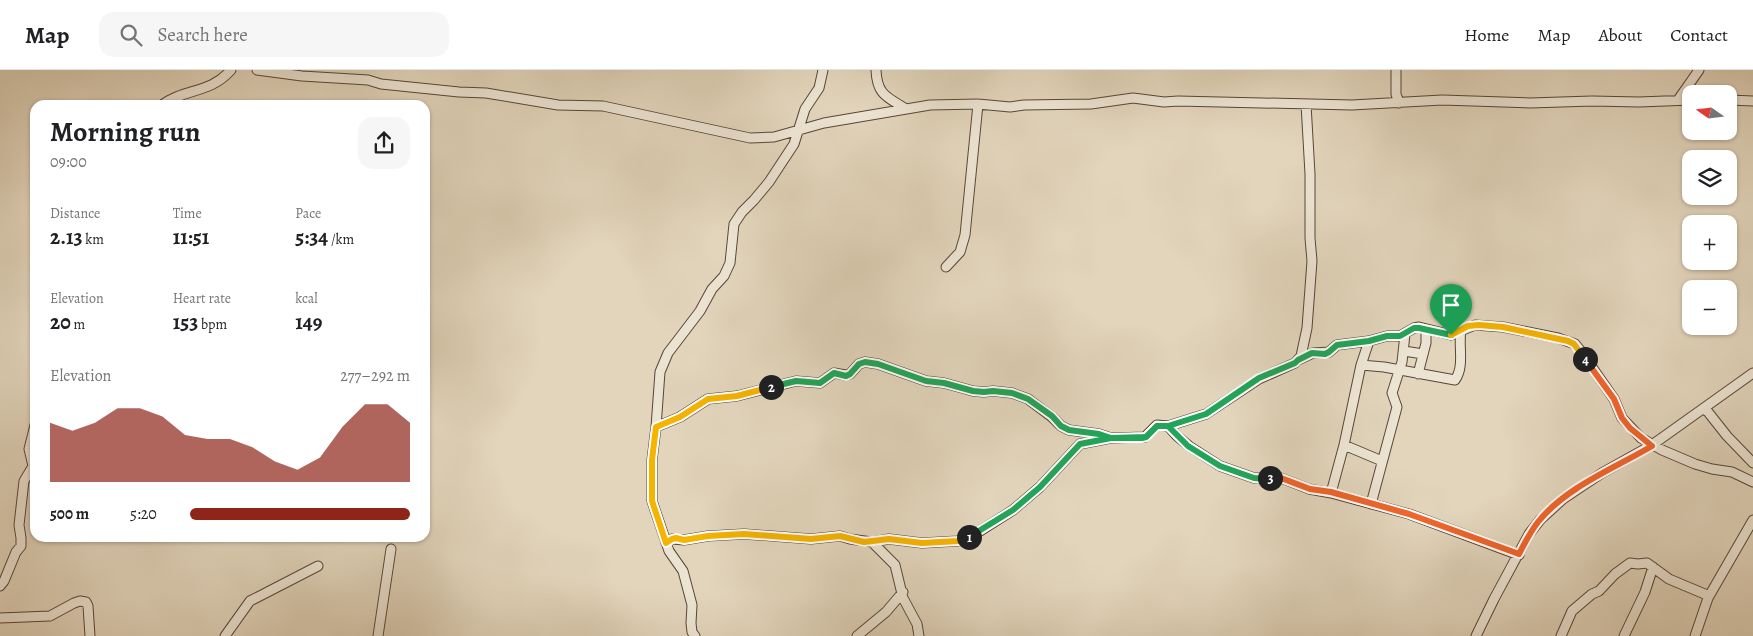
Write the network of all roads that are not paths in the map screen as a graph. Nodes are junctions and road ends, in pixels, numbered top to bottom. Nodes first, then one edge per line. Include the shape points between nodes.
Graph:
1 (231, 70) edge
2 (257, 70) edge
3 (823, 70) edge
4 (876, 70) edge
5 (1396, 70) edge
6 (1699, 70) edge
7 (171, 100) edge
8 (1678, 100) junction
9 (1682, 100) edge
10 (1738, 100) edge
11 (1753, 101) edge
12 (1399, 103) junction
13 (978, 104) junction
14 (1306, 104) junction
15 (906, 109) junction
16 (800, 130) junction
17 (946, 268) dead end
18 (1426, 329) junction
19 (1462, 330) junction
20 (1405, 334) junction
21 (1369, 341) junction
22 (1404, 351) junction
23 (1423, 354) junction
24 (1298, 360) junction
25 (1361, 365) junction
26 (1400, 371) junction
27 (1753, 373) edge
28 (1418, 374) junction
29 (1703, 409) junction
30 (1168, 426) junction
31 (656, 427) junction
32 (1111, 438) junction
33 (1344, 446) junction
34 (1652, 446) junction
35 (1382, 461) junction
36 (1753, 463) edge
37 (30, 471) edge
38 (1753, 482) edge
39 (1331, 492) junction
40 (1372, 504) junction
41 (1753, 520) edge
42 (872, 542) junction
43 (666, 543) junction
44 (391, 549) dead end
45 (1519, 554) junction
46 (318, 566) dead end
47 (1653, 567) junction
48 (0, 586) edge
49 (903, 592) junction
50 (1708, 598) junction
51 (0, 618) edge
52 (90, 636) edge
53 (226, 636) edge
54 (378, 636) edge
55 (696, 636) edge
56 (857, 636) edge
57 (919, 636) edge
58 (1476, 636) edge
59 (1561, 636) edge
60 (1624, 636) edge
61 (1695, 636) edge

1 - 7 street via 205,89
2 - 16 street via 486,93 558,105 603,106 750,138 774,137
3 - 16 street via 819,88 805,109
4 - 15 street via 878,86 883,94
5 - 12 street
6 - 8 street
8 - 9 street
8 - 12 street via 1530,103 1442,100
10 - 11 street
12 - 14 street
13 - 14 street via 1003,107 1091,104 1133,98 1164,102
13 - 15 street
13 - 17 street via 964,235 960,252
14 - 24 street via 1312,261 1307,328
15 - 16 street via 824,122
16 - 31 street via 769,182 734,224 730,263 724,276 664,361 660,372
18 - 19 street via 1451,335
18 - 20 street via 1414,328
18 - 23 street
19 - 28 street via 1457,379 1451,381
19 - 34 street via 1475,325 1503,327 1574,344 1608,390 1622,418
20 - 21 street
20 - 22 street
21 - 24 street via 1337,345 1325,354 1312,353
21 - 25 street
22 - 23 street
22 - 26 street
23 - 28 street
24 - 30 street via 1259,378 1206,414
25 - 26 street
25 - 33 street
26 - 28 street
26 - 35 street via 1392,393 1397,407
27 - 29 street
29 - 34 street
29 - 36 street
30 - 32 street via 1157,426 1142,438
30 - 39 street via 1188,446 1220,466 1254,478 1281,478 1310,489
31 - 32 street via 680,417 708,399 737,396 796,381 820,383 834,373 846,376 865,362 926,381 973,391 1022,396 1069,430
31 - 43 street via 652,501
32 - 42 street via 1080,444 1040,487 1013,510 968,537 949,542 889,539
33 - 35 street
33 - 39 street
34 - 38 street via 1695,464 1732,472
34 - 45 street via 1563,498 1529,534
35 - 40 street
37 - 48 street via 24,481 22,498 19,525 22,542
39 - 40 street
40 - 45 street via 1424,518
41 - 50 street
42 - 43 street via 840,536 811,539 744,534 676,538
42 - 49 street via 895,565
43 - 55 street via 683,571 692,605 692,632
44 - 54 street
45 - 58 street
46 - 53 street via 250,601
47 - 50 street
47 - 59 street via 1647,562 1630,563 1622,568 1572,612
47 - 60 street
49 - 56 street via 886,612
49 - 57 street
50 - 61 street
51 - 52 street via 50,616 74,603 86,602

